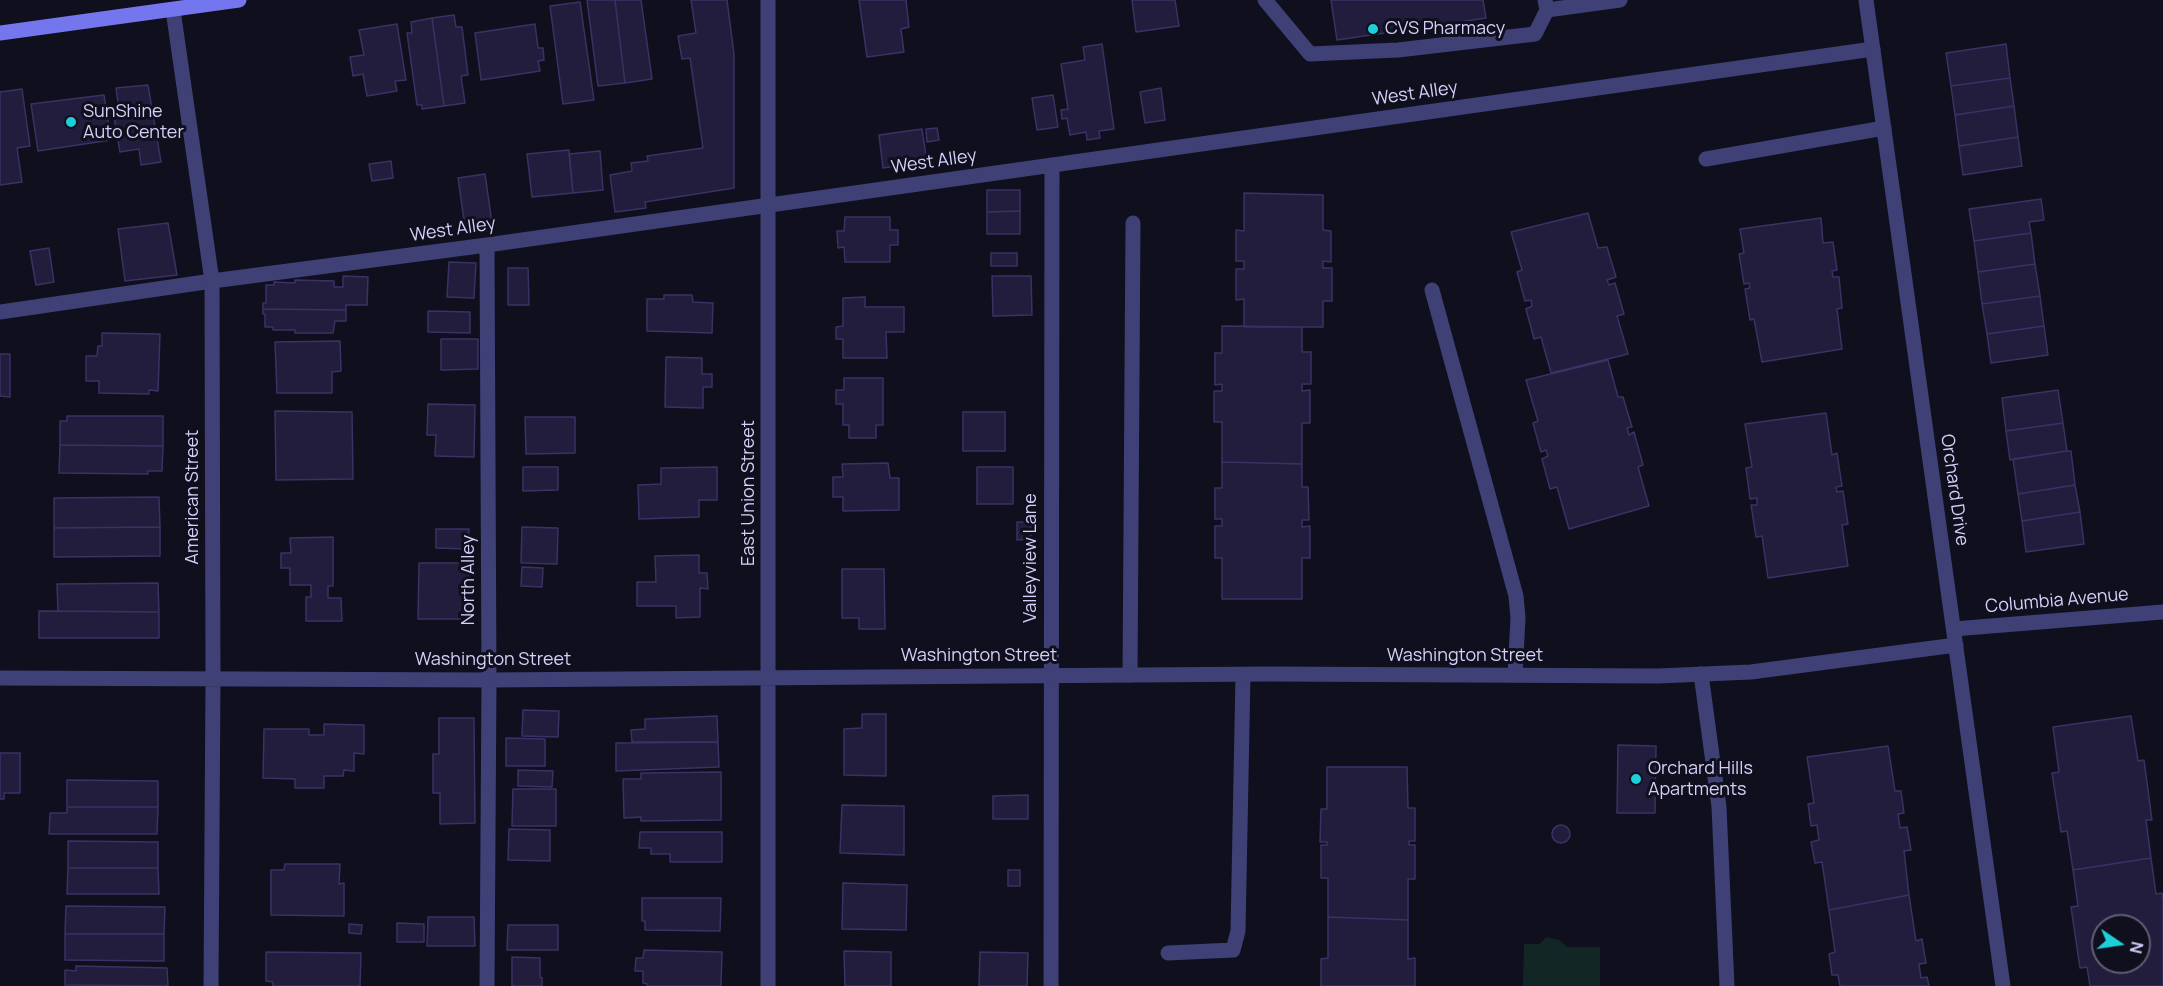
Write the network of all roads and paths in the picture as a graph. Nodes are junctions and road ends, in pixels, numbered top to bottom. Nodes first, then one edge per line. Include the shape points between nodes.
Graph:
1 (239, 0) edge
2 (768, 0) edge
3 (1264, 0) edge
4 (1620, 0) edge
5 (1866, 0) edge
6 (1546, 5) edge
7 (172, 10) junction
8 (0, 33) edge
9 (1873, 49) junction
10 (1884, 128) junction
11 (1706, 159) dead end
12 (1052, 166) junction
13 (768, 205) junction
14 (1132, 223) dead end
15 (487, 245) junction
16 (212, 281) junction
17 (1432, 290) dead end
18 (0, 312) edge
19 (2163, 612) edge
20 (1954, 629) junction
21 (1956, 645) junction
22 (1701, 674) junction
23 (1050, 675) junction
24 (1130, 675) junction
25 (1243, 675) junction
26 (1515, 675) junction
27 (769, 677) junction
28 (0, 678) edge
29 (213, 679) junction
30 (489, 680) junction
31 (1168, 953) dead end
32 (211, 986) edge
33 (487, 986) edge
34 (768, 986) edge
35 (1051, 986) edge
36 (1727, 986) edge
37 (2003, 986) edge

1 - 7 main road
2 - 13 street, East Union Street
3 - 6 street via 1310,54 1398,50 1535,34
4 - 6 street
5 - 9 street, Orchard Drive
7 - 8 main road
7 - 16 street, American Street
9 - 10 street, Orchard Drive
9 - 12 street, West Alley
10 - 11 street
10 - 20 street, Orchard Drive
12 - 13 street, West Alley
12 - 23 street, Valleyview Lane
13 - 15 street, West Alley
13 - 27 street, East Union Street
14 - 24 street
15 - 16 street, West Alley
15 - 30 street, North Alley
16 - 18 street, West Alley
16 - 29 street, American Street
17 - 26 street via 1516,597
19 - 20 street, Columbia Avenue
20 - 21 street, Orchard Drive
21 - 22 street, Washington Street via 1751,672
21 - 37 street, Orchard Drive
22 - 26 street, Washington Street
22 - 36 street via 1719,807
23 - 24 street, Washington Street
23 - 27 street, Washington Street
23 - 35 street, Valleyview Lane
24 - 25 street, Washington Street
25 - 26 street, Washington Street
25 - 31 street via 1238,931 1233,950
27 - 30 street, Washington Street
27 - 34 street, East Union Street
28 - 29 street, Washington Street
29 - 30 street, Washington Street
29 - 32 street, American Street
30 - 33 street, North Alley

